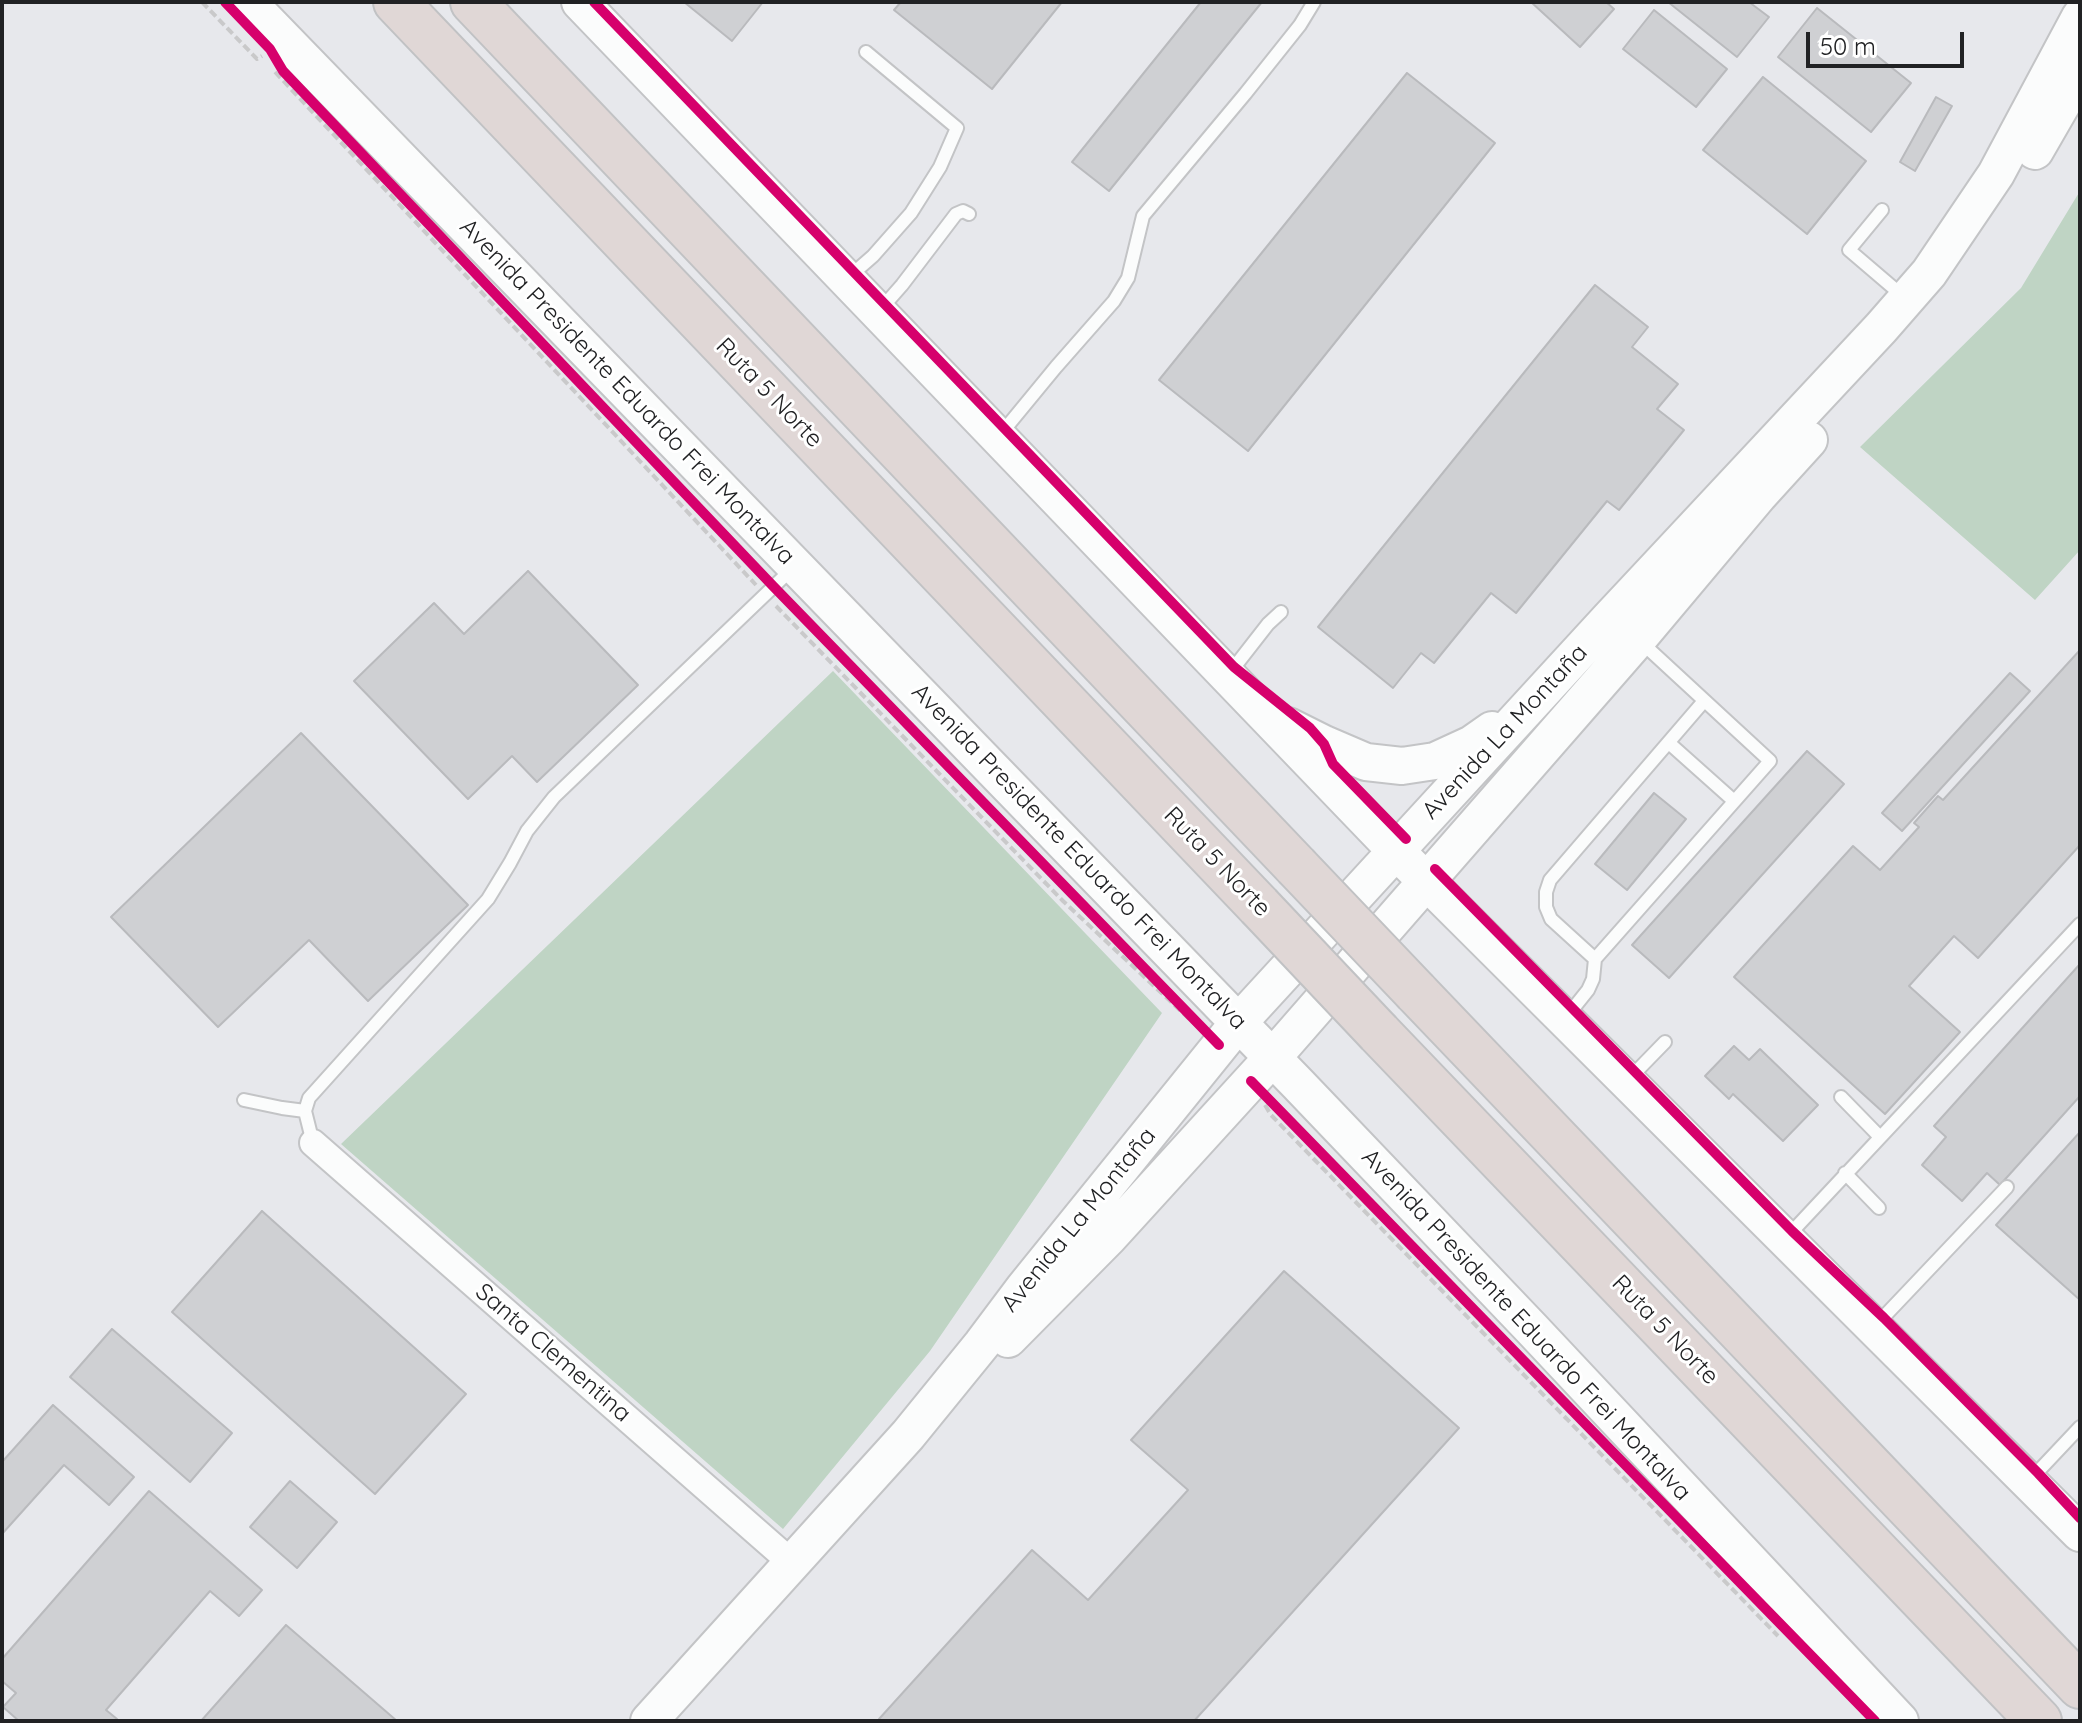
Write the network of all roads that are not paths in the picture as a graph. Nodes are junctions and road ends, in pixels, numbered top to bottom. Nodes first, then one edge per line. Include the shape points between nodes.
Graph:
1 (248, 2) edge
2 (396, 2) edge
3 (473, 2) edge
4 (580, 2) edge
5 (1314, 2) edge
6 (2080, 17) edge
7 (866, 52) dead end
8 (2080, 73) edge
9 (1882, 210) dead end
10 (969, 214) dead end
11 (846, 279) junction
12 (1907, 299) junction
13 (878, 312) junction
14 (998, 437) junction
15 (795, 565) junction
16 (1281, 612) dead end
17 (1638, 639) junction
18 (1227, 675) junction
19 (1541, 693) junction
20 (1704, 701) junction
21 (1265, 714) junction
22 (1669, 743) junction
23 (1734, 801) junction
24 (1395, 850) junction
25 (1426, 880) junction
26 (2080, 924) edge
27 (1595, 959) junction
28 (1564, 1019) junction
29 (1229, 1034) junction
30 (1665, 1042) dead end
31 (1262, 1069) junction
32 (1627, 1081) junction
33 (1841, 1097) dead end
34 (244, 1100) dead end
35 (305, 1111) junction
36 (1880, 1137) junction
37 (313, 1143) joint
38 (1845, 1173) junction
39 (2007, 1187) dead end
40 (1879, 1208) dead end
41 (1785, 1239) junction
42 (1873, 1328) junction
43 (2080, 1427) edge
44 (908, 1435) junction
45 (2028, 1482) junction
46 (2080, 1533) edge
47 (792, 1563) junction
48 (2080, 1686) edge
49 (649, 1721) edge
50 (1900, 1721) edge
51 (2039, 1721) edge

1 - 15 main road, Avenida Presidente Eduardo Frei Montalva
2 - 51 highway, Ruta 5 Norte, bridge
3 - 48 highway, bridge
4 - 11 main road
5 - 14 lane via 1143,216 1128,278 1114,301
6 - 12 main road, Avenida La Montaña via 1996,174
7 - 11 lane via 957,128 911,213
8 - 17 main road, Avenida La Montaña via 1988,228 1936,298
9 - 12 lane via 1849,250
10 - 13 lane via 956,214
11 - 13 main road
12 - 19 main road, Avenida La Montaña
13 - 14 main road
14 - 18 main road
15 - 29 main road, Avenida Presidente Eduardo Frei Montalva
15 - 35 lane via 554,797 527,831 488,899 317,1088
16 - 18 lane
17 - 20 lane
17 - 25 main road, Avenida La Montaña
18 - 21 main road
19 - 21 main road via 1472,744 1418,765 1366,762
19 - 24 main road, Avenida La Montaña
20 - 22 lane
20 - 23 lane via 1770,761
21 - 24 main road
22 - 23 lane
22 - 27 lane via 1550,880 1546,907 1551,919
23 - 27 lane
24 - 25 main road
24 - 29 main road, Avenida La Montaña
25 - 28 main road
25 - 31 main road, Avenida La Montaña
26 - 36 lane
27 - 28 lane via 1588,990
28 - 32 main road
29 - 31 main road, Avenida Presidente Eduardo Frei Montalva
29 - 44 main road, Avenida La Montaña
30 - 32 lane
31 - 44 main road, Avenida La Montaña via 1053,1295
31 - 50 main road, Avenida Presidente Eduardo Frei Montalva via 1532,1329
32 - 41 main road
33 - 36 lane
34 - 35 lane
35 - 37 lane
36 - 38 lane
37 - 47 street, Santa Clementina
38 - 40 lane
38 - 41 lane
39 - 42 lane
41 - 42 main road
42 - 45 main road
43 - 45 lane
44 - 47 main road, Avenida La Montaña
45 - 46 main road
47 - 49 main road, Avenida La Montaña

